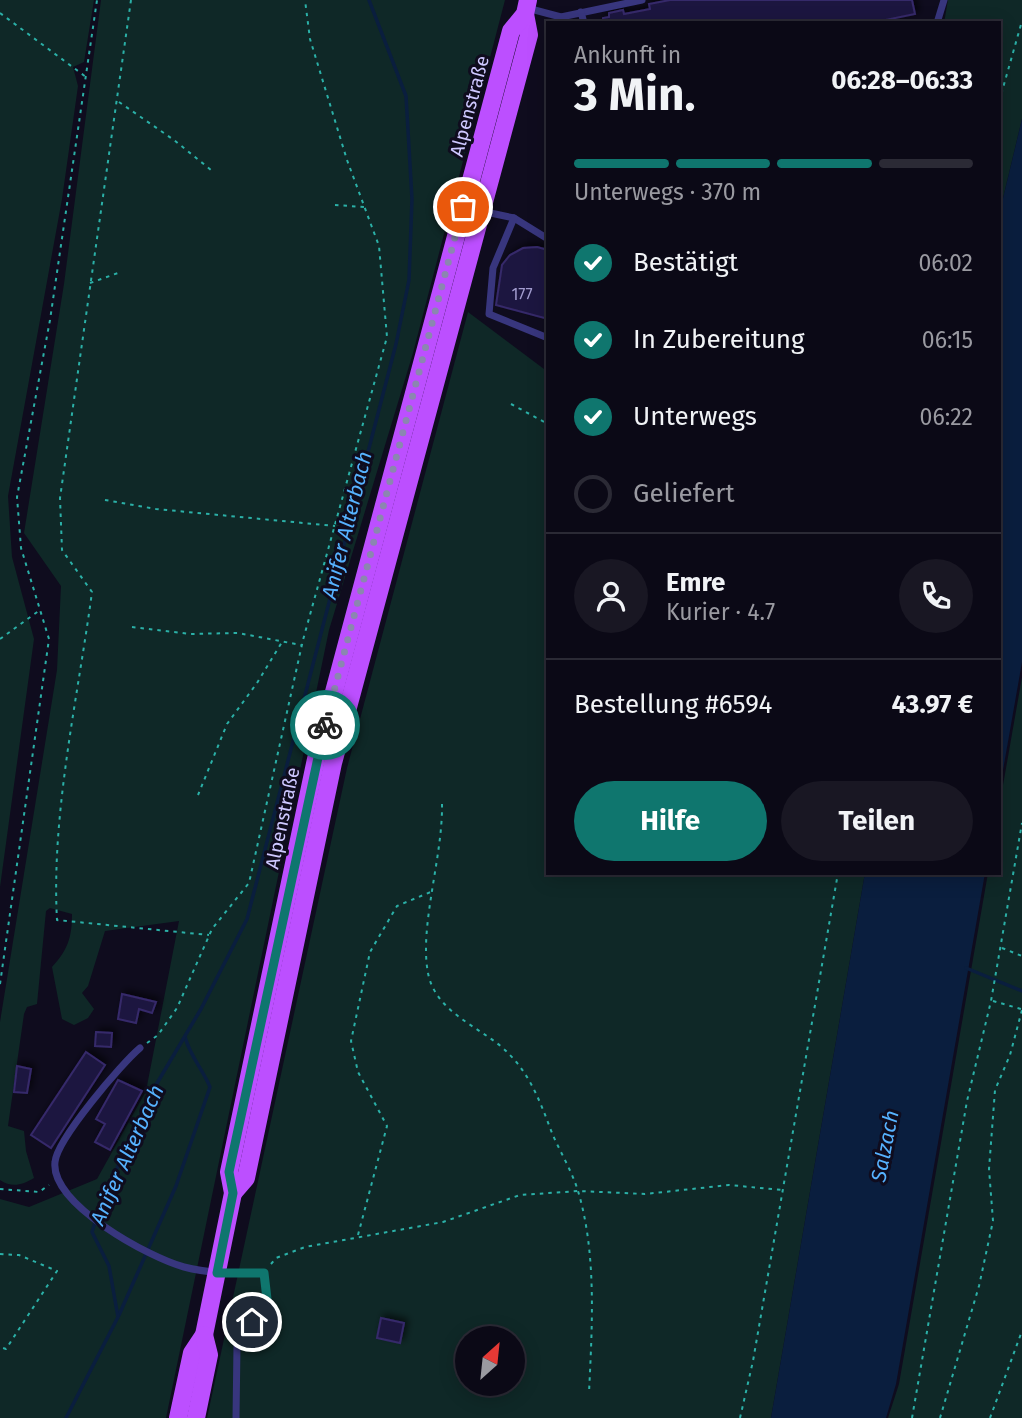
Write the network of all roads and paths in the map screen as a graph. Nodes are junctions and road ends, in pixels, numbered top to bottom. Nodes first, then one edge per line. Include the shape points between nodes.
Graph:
1 (97, 0) edge
2 (131, 0) edge
3 (305, 0) edge
4 (642, 0) edge
5 (944, 0) edge
6 (526, 7) edge
7 (582, 12) junction
8 (0, 13) edge
9 (584, 21) edge
10 (938, 21) edge
11 (1022, 21) edge
12 (86, 78) junction
13 (1001, 96) edge
14 (118, 101) junction
15 (211, 170) dead end
16 (335, 205) dead end
17 (365, 207) junction
18 (481, 211) junction
19 (514, 218) junction
20 (546, 238) edge
21 (118, 273) dead end
22 (89, 283) junction
23 (546, 337) edge
24 (511, 404) dead end
25 (546, 423) edge
26 (105, 500) dead end
27 (335, 526) junction
28 (40, 610) junction
29 (132, 627) dead end
30 (0, 639) edge
31 (282, 642) junction
32 (302, 646) junction
33 (198, 795) dead end
34 (442, 804) dead end
35 (1022, 823) edge
36 (838, 875) edge
37 (434, 891) junction
38 (209, 935) junction
39 (1001, 948) junction
40 (1022, 956) edge
41 (0, 984) edge
42 (992, 1001) junction
43 (1022, 1010) edge
44 (141, 1048) joint
45 (58, 1181) junction
46 (0, 1189) edge
47 (782, 1190) junction
48 (578, 1191) junction
49 (233, 1193) junction
50 (358, 1236) junction
51 (0, 1255) edge
52 (217, 1273) junction
53 (264, 1273) junction
54 (1022, 1331) edge
55 (204, 1335) junction
56 (0, 1347) edge
57 (589, 1392) dead end
58 (178, 1418) edge
59 (196, 1418) edge
60 (236, 1418) edge
61 (740, 1418) edge
62 (912, 1418) edge
63 (940, 1418) edge
64 (990, 1418) edge

1 - 12 path
2 - 14 path
3 - 17 path via 310,39
4 - 7 lane
5 - 10 lane
6 - 7 lane via 561,17
6 - 18 main road, Alpenstraße via 528,35
6 - 49 main road, Alpenstraße via 511,31 316,759 229,1172
7 - 9 lane
8 - 12 path
11 - 13 path
12 - 28 path via 50,320 17,497 21,548
14 - 15 path
14 - 22 path
16 - 17 path
17 - 27 path via 379,246 387,337
18 - 19 lane
18 - 49 main road, Alpenstraße via 333,763 246,1178
19 - 20 lane
19 - 23 lane via 493,268 489,314
21 - 22 path
22 - 38 path via 60,498 62,550 92,592 60,815 57,920
24 - 25 path
26 - 27 path
27 - 32 path
28 - 30 path
28 - 41 path via 49,639
29 - 31 path via 190,634 238,632
31 - 32 path
31 - 33 path via 227,724
32 - 38 path via 249,883
34 - 37 path via 443,836
35 - 39 path
36 - 47 path
37 - 48 path via 426,949 428,976 449,1010 509,1053 535,1088
37 - 50 path via 397,906 370,952 351,1041 358,1072 387,1126
38 - 44 path via 177,1008 158,1035
39 - 40 path
39 - 42 path
42 - 43 path
42 - 62 path via 967,1101
43 - 63 path via 995,1090 989,1169 993,1221
44 - 45 lane via 119,1066 62,1146 55,1161
45 - 46 path via 39,1192
45 - 52 lane via 87,1215 160,1259
47 - 48 path via 729,1185 645,1194
47 - 61 path
48 - 50 path via 520,1195 443,1222
48 - 57 path via 588,1248
49 - 52 main road, Alpenstraße
50 - 53 path via 286,1254 276,1258
51 - 56 path via 19,1255 57,1271 6,1349
52 - 53 lane
52 - 55 main road, Alpenstraße
53 - 60 lane via 267,1299 237,1345
54 - 64 path
55 - 58 main road, Alpenstraße via 192,1353
55 - 59 main road, Alpenstraße via 209,1355

